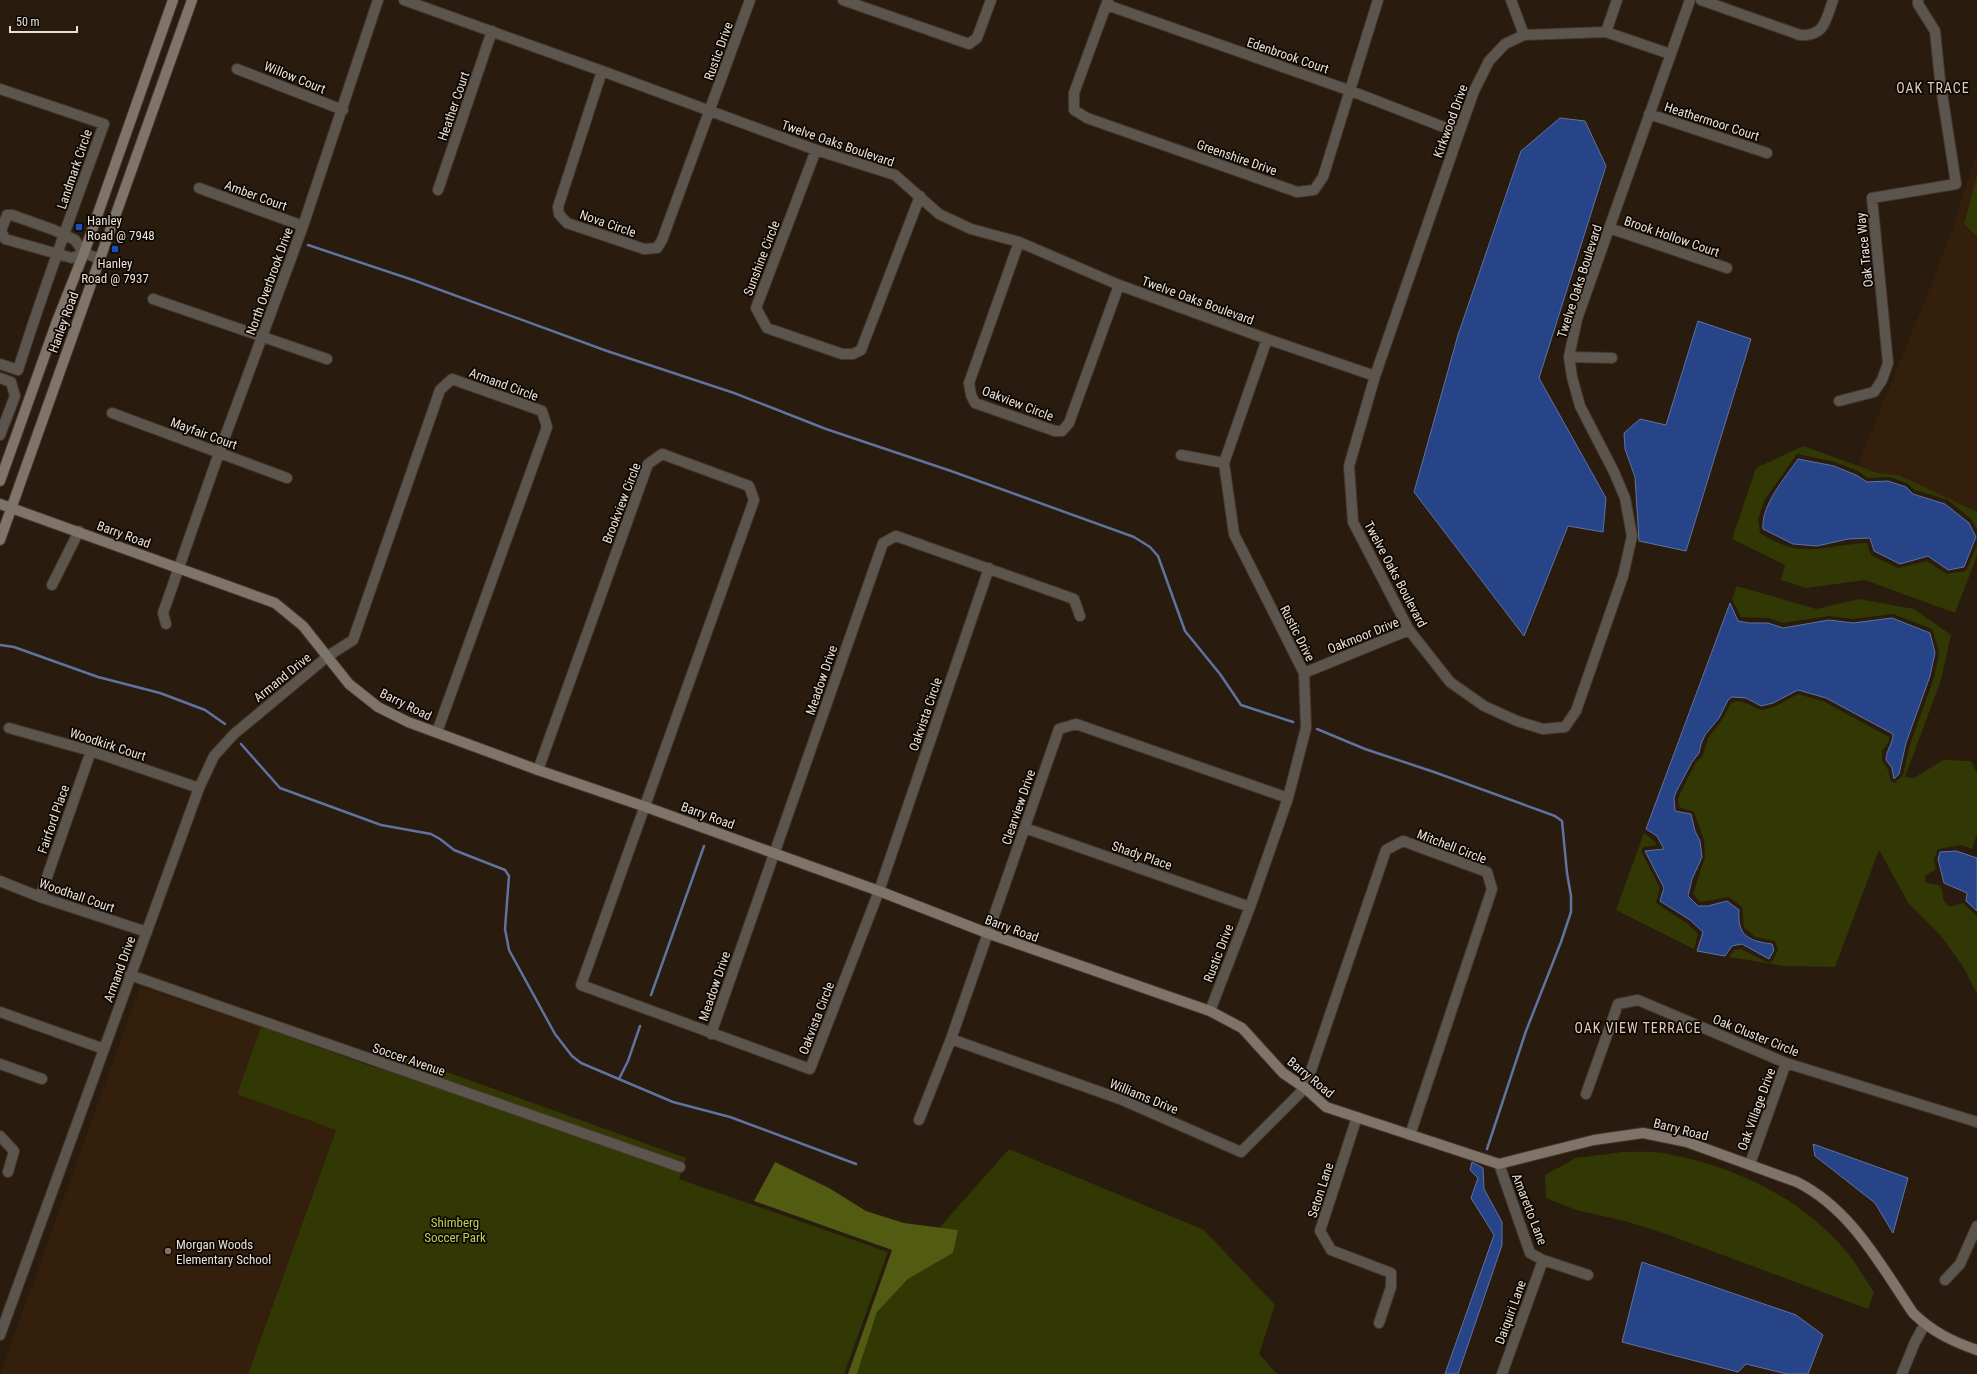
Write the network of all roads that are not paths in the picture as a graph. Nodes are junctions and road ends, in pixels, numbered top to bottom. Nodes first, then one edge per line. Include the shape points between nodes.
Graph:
1 (173, 0) edge
2 (192, 0) edge
3 (378, 0) edge
4 (404, 0) edge
5 (750, 0) edge
6 (843, 0) edge
7 (991, 0) edge
8 (1378, 0) edge
9 (1511, 0) edge
10 (1617, 0) edge
11 (1690, 0) edge
12 (1701, 0) edge
13 (1832, 0) edge
14 (1918, 0) edge
15 (1107, 2) edge
16 (492, 31) junction
17 (1606, 32) junction
18 (1524, 35) junction
19 (1670, 54) junction
20 (237, 69) dead end
21 (602, 71) junction
22 (0, 89) edge
23 (1351, 91) junction
24 (343, 110) junction
25 (709, 111) junction
26 (1649, 114) junction
27 (1459, 133) junction
28 (816, 150) junction
29 (1767, 153) dead end
30 (199, 188) dead end
31 (438, 190) dead end
32 (920, 196) junction
33 (303, 226) junction
34 (1609, 228) junction
35 (65, 235) junction
36 (1019, 242) junction
37 (84, 253) junction
38 (57, 255) junction
39 (100, 259) junction
40 (1727, 268) dead end
41 (1119, 284) junction
42 (153, 299) dead end
43 (262, 337) junction
44 (1267, 339) junction
45 (1569, 356) junction
46 (1612, 358) dead end
47 (327, 359) dead end
48 (0, 364) edge
49 (1375, 376) junction
50 (0, 378) edge
51 (1839, 400) dead end
52 (112, 413) dead end
53 (0, 435) edge
54 (219, 453) junction
55 (1181, 455) dead end
56 (1224, 463) junction
57 (287, 478) dead end
58 (0, 481) edge
59 (0, 504) edge
60 (11, 508) junction
61 (79, 532) junction
62 (0, 540) edge
63 (179, 568) junction
64 (989, 568) junction
65 (52, 584) dead end
66 (1080, 616) dead end
67 (166, 624) dead end
68 (1409, 630) junction
69 (328, 656) junction
70 (1304, 673) junction
71 (9, 728) dead end
72 (437, 732) junction
73 (91, 751) junction
74 (538, 770) junction
75 (199, 788) junction
76 (1288, 798) junction
77 (646, 807) junction
78 (1025, 828) junction
79 (774, 853) junction
80 (0, 881) edge
81 (879, 891) junction
82 (40, 897) junction
83 (1250, 907) junction
84 (147, 932) junction
85 (987, 933) junction
86 (130, 975) junction
87 (1210, 1011) junction
88 (0, 1012) edge
89 (711, 1034) junction
90 (951, 1039) junction
91 (104, 1049) junction
92 (1786, 1063) junction
93 (0, 1064) edge
94 (42, 1079) dead end
95 (1305, 1088) junction
96 (1586, 1094) dead end
97 (1357, 1117) junction
98 (919, 1120) dead end
99 (1977, 1122) edge
100 (1410, 1135) junction
101 (0, 1136) edge
102 (1498, 1164) junction
103 (1750, 1164) junction
104 (680, 1167) dead end
105 (8, 1172) dead end
106 (1977, 1229) edge
107 (1543, 1260) junction
108 (1588, 1275) dead end
109 (1945, 1280) dead end
110 (1379, 1323) dead end
111 (1925, 1324) junction
112 (0, 1335) edge
113 (1977, 1350) edge
114 (1502, 1374) edge
115 (1902, 1374) edge

1 - 37 street, Hanley Road
2 - 39 street, Hanley Road
3 - 24 street, North Overbrook Drive
4 - 16 street, Twelve Oaks Boulevard
5 - 25 street, Rustic Drive
6 - 7 street via 969,44 977,38
8 - 23 street, Greenshire Drive
9 - 18 street
10 - 17 street
11 - 19 street, Twelve Oaks Boulevard
12 - 13 street via 1800,35 1810,36 1825,24
14 - 51 street, Oak Trace Way via 1935,31 1956,184 1872,198 1888,363 1874,392
15 - 23 street, Edenbrook Court
15 - 23 street, Greenshire Drive via 1074,94 1074,110 1094,121 1297,192 1314,190 1323,177
16 - 21 street, Twelve Oaks Boulevard
16 - 31 street, Heather Court
17 - 18 street, Kirkwood Drive
17 - 19 street, Kirkwood Drive
18 - 27 street, Kirkwood Drive via 1505,44 1489,61 1474,90
19 - 26 street, Twelve Oaks Boulevard
20 - 24 street, Willow Court
21 - 25 street, Twelve Oaks Boulevard
21 - 25 street, Nova Circle via 558,207 559,214 567,223 644,249 657,248
22 - 35 street, Landmark Circle via 104,124
23 - 27 street, Edenbrook Court
24 - 33 street, North Overbrook Drive
25 - 28 street, Twelve Oaks Boulevard
26 - 29 street, Heathermoor Court
26 - 34 street, Twelve Oaks Boulevard
27 - 49 street, Kirkwood Drive
28 - 32 street, Twelve Oaks Boulevard via 895,175
28 - 32 street, Sunshine Circle via 756,308 767,328 842,354 853,354 860,350
30 - 33 street, Amber Court
32 - 36 street, Twelve Oaks Boulevard via 939,214 971,229
33 - 43 street, North Overbrook Drive
34 - 40 street, Brook Hollow Court
34 - 45 street, Twelve Oaks Boulevard via 1577,319
35 - 37 street via 75,240
35 - 38 street, Landmark Circle
35 - 38 street via 12,215 5,218 1,231 5,239
36 - 41 street, Twelve Oaks Boulevard
36 - 41 street, Oakview Circle via 969,383 975,403 1055,431 1062,431 1069,423
37 - 38 street via 72,258
37 - 39 street
37 - 58 street, Hanley Road via 54,328
38 - 48 street, Landmark Circle via 18,370
39 - 60 street, Hanley Road
41 - 44 street, Twelve Oaks Boulevard
42 - 43 street
43 - 47 street
43 - 54 street, North Overbrook Drive
44 - 49 street, Twelve Oaks Boulevard
44 - 56 street, Rustic Drive
45 - 46 street
45 - 68 street, Twelve Oaks Boulevard via 1580,406 1625,498 1632,536 1623,576 1576,712 1565,727 1543,729 1484,706 1450,682
49 - 68 street, Twelve Oaks Boulevard via 1349,466 1353,522
50 - 53 street via 10,382 15,396
52 - 54 street, Mayfair Court
54 - 57 street, Mayfair Court
54 - 63 street, North Overbrook Drive
55 - 56 street
56 - 70 street, Rustic Drive via 1234,534
59 - 60 street, Barry Road
60 - 61 street, Barry Road
60 - 62 street, Hanley Road
61 - 63 street, Barry Road
61 - 65 street
63 - 67 street, North Overbrook Drive via 163,614
63 - 69 street, Barry Road via 275,603 304,626
64 - 66 street, Meadow Drive via 1074,599
64 - 79 street, Meadow Drive via 896,536 883,543
64 - 81 street, Oakvista Circle
68 - 70 street, Oakmoor Drive
69 - 72 street, Barry Road via 349,684 378,707 408,722
69 - 72 street, Armand Circle via 353,640 440,390 452,379 542,411 547,427
69 - 75 street, Armand Drive via 234,734 214,756
70 - 76 street, Rustic Drive via 1306,728
71 - 73 street, Woodkirk Court
72 - 74 street, Barry Road
73 - 75 street, Woodkirk Court
73 - 82 street, Fairford Place
74 - 77 street, Barry Road
74 - 77 street, Brookview Circle via 648,464 662,454 749,486 754,500
75 - 84 street, Armand Drive
76 - 78 street, Clearview Drive via 1076,724 1059,729
76 - 83 street, Rustic Drive
77 - 79 street, Barry Road
77 - 89 street, Oakvista Circle via 581,985
78 - 83 street, Shady Place
78 - 85 street, Clearview Drive
79 - 81 street, Barry Road
79 - 89 street, Meadow Drive
80 - 82 street, Woodhall Court
81 - 85 street, Barry Road
81 - 89 street, Oakvista Circle via 810,1069
82 - 84 street, Woodhall Court
83 - 87 street, Rustic Drive
84 - 86 street, Armand Drive
85 - 87 street, Barry Road
85 - 90 street, Clearview Drive
86 - 91 street, Armand Drive
86 - 104 street, Soccer Avenue
87 - 95 street, Barry Road via 1242,1028 1283,1073
88 - 91 street
90 - 95 street, Williams Drive via 1120,1099 1241,1152
90 - 98 street, Clearview Drive
91 - 112 street, Armand Drive
92 - 96 street, Oak Cluster Circle via 1638,1000 1618,1004
92 - 99 street, Oak Cluster Circle
92 - 103 street, Oak Village Drive
93 - 94 street
95 - 97 street, Barry Road via 1326,1107
95 - 100 street, Mitchell Circle via 1386,850 1403,841 1487,872 1492,889
97 - 100 street, Barry Road
97 - 110 street, Seton Lane via 1320,1232 1331,1250 1391,1273 1391,1287
100 - 102 street, Barry Road
101 - 105 street via 14,1151
102 - 103 street, Barry Road via 1594,1140 1643,1133 1687,1142
102 - 107 street, Amaretto Lane via 1530,1253
103 - 111 street, Barry Road via 1802,1185 1831,1204 1851,1223 1913,1313
106 - 109 street via 1960,1264
107 - 108 street, Amaretto Lane
107 - 114 street, Daiquiri Lane
111 - 113 street, Barry Road via 1952,1342
111 - 115 street

